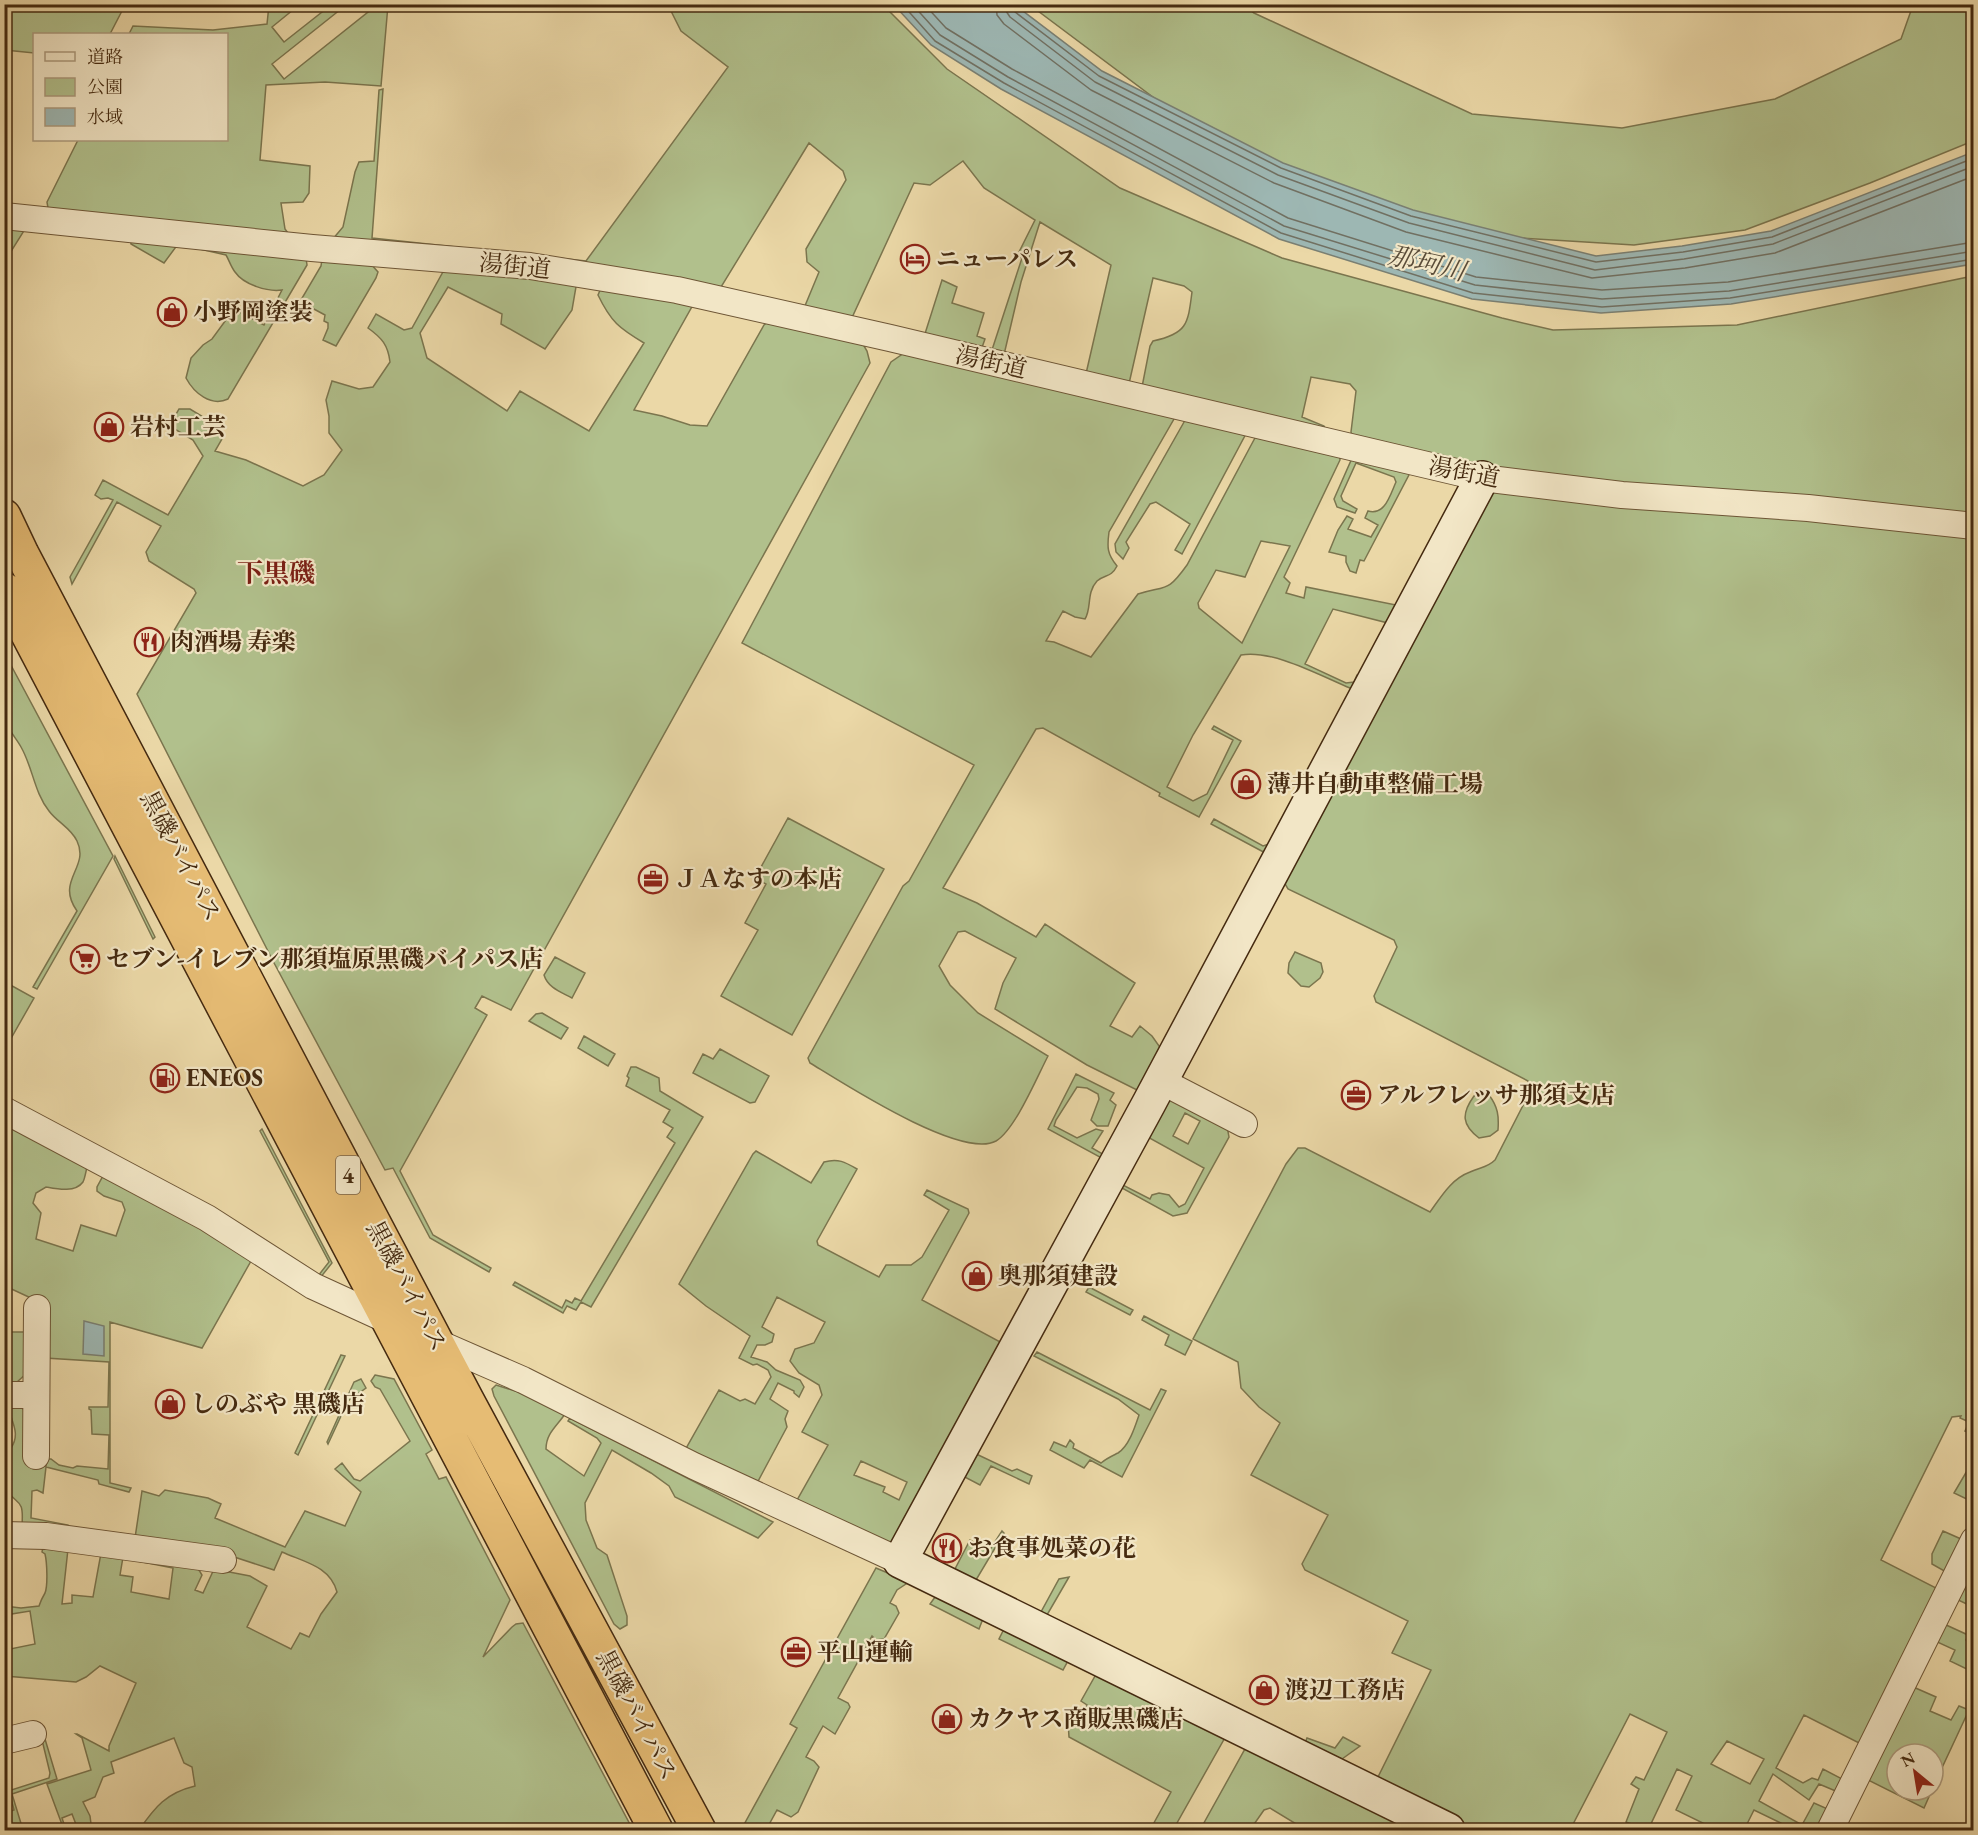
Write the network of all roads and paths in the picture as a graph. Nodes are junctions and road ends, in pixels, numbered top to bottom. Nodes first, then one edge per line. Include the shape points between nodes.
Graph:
1 (4, 216) edge
2 (1482, 478) junction
3 (4, 516) edge
4 (1974, 526) edge
5 (4, 590) edge
6 (1161, 1082) junction
7 (4, 1110) edge
8 (1244, 1124) dead end
9 (37, 1308) dead end
10 (388, 1321) junction
11 (437, 1342) junction
12 (4, 1395) edge
13 (36, 1395) junction
14 (36, 1456) dead end
15 (4, 1535) edge
16 (1974, 1540) edge
17 (223, 1560) dead end
18 (900, 1561) junction
19 (33, 1734) dead end
20 (4, 1741) edge
21 (656, 1830) edge
22 (699, 1830) edge
23 (1448, 1830) edge
24 (1830, 1830) edge

1 - 2 street, 湯街道 via 530,266 677,290
2 - 4 street, 湯街道 via 1622,495 1808,508
2 - 6 street
3 - 11 highway, 黒磯バイパス / 4
5 - 10 highway, 黒磯バイパス / 4
6 - 8 street
6 - 18 street
7 - 10 street via 207,1218 313,1286
9 - 13 street
10 - 11 street
10 - 21 highway, 黒磯バイパス / 4
11 - 18 street
11 - 22 highway, 黒磯バイパス / 4
12 - 13 street
13 - 14 street
15 - 17 street via 46,1536
16 - 24 street
18 - 23 street
19 - 20 street

